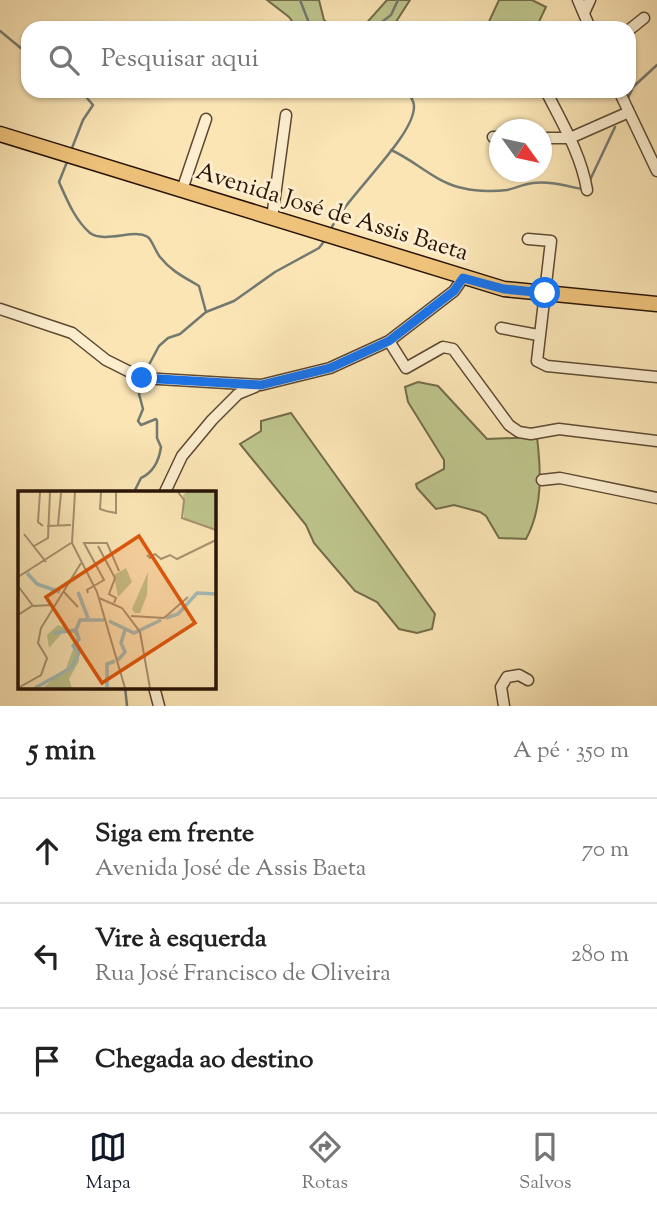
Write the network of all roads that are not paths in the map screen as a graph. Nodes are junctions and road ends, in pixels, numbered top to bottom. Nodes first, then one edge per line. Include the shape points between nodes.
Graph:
1 (578, 0) edge
2 (590, 0) edge
3 (584, 13) junction
4 (644, 18) dead end
5 (587, 21) edge
6 (636, 24) edge
7 (550, 98) edge
8 (622, 98) edge
9 (629, 112) junction
10 (286, 115) dead end
11 (206, 119) dead end
12 (3, 136) edge
13 (552, 138) edge
14 (570, 138) junction
15 (657, 171) edge
16 (182, 190) junction
17 (587, 190) dead end
18 (272, 218) junction
19 (528, 239) dead end
20 (463, 278) junction
21 (545, 293) junction
22 (657, 304) edge
23 (0, 309) edge
24 (501, 328) dead end
25 (538, 335) junction
26 (389, 341) junction
27 (657, 377) edge
28 (261, 385) junction
29 (657, 441) edge
30 (542, 480) dead end
31 (165, 491) edge
32 (657, 498) edge
33 (528, 680) dead end
34 (154, 688) edge
35 (159, 706) edge
36 (504, 706) edge

1 - 3 street
2 - 3 street
3 - 5 street
4 - 6 street
7 - 14 street
8 - 9 street
9 - 14 street
9 - 15 street
10 - 18 street
11 - 16 street
12 - 16 main road, Avenida José de Assis Baeta
13 - 14 street
14 - 17 street
16 - 18 main road, Avenida José de Assis Baeta
18 - 20 main road, Avenida José de Assis Baeta
19 - 21 street via 551,241
20 - 21 main road, Avenida José de Assis Baeta
20 - 26 street via 454,291
21 - 22 main road, Avenida José de Assis Baeta
21 - 25 street
23 - 28 street via 72,333 106,360 142,378
24 - 25 street
25 - 27 street via 537,361 547,366
26 - 28 street via 330,368
26 - 29 street via 406,369 443,347 453,349 519,432 559,429
28 - 31 street via 239,394 212,420 182,456
30 - 32 street via 560,478
33 - 36 street via 519,675 507,677 501,687
34 - 35 street

